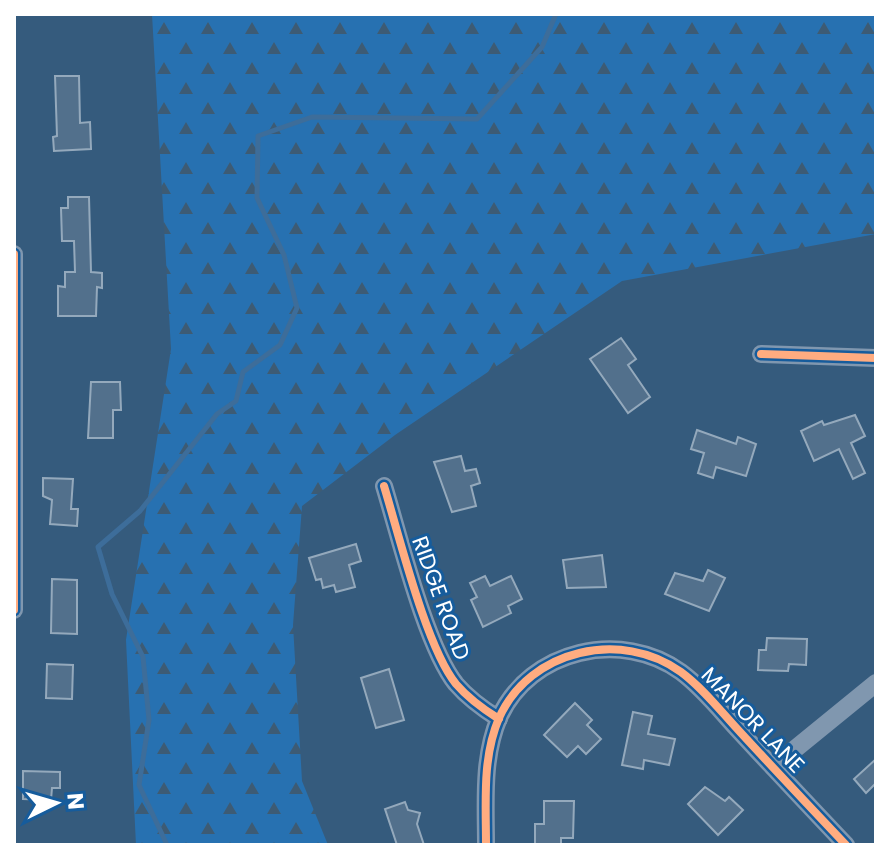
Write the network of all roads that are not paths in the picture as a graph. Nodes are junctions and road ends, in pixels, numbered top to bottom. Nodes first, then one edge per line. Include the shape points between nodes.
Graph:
1 (14, 254) edge
2 (761, 354) dead end
3 (876, 358) edge
4 (15, 427) edge
5 (384, 486) dead end
6 (14, 610) edge
7 (876, 683) edge
8 (499, 719) junction
9 (773, 767) junction
10 (486, 845) edge
11 (846, 845) edge

1 - 4 street
2 - 3 street
4 - 6 street
5 - 8 street, RIDGE ROAD via 449,673 480,707
7 - 9 street
8 - 9 street, MANOR LANE via 521,687 554,662 608,649 629,650 683,673
8 - 10 street via 486,778
9 - 11 street, MANOR LANE

